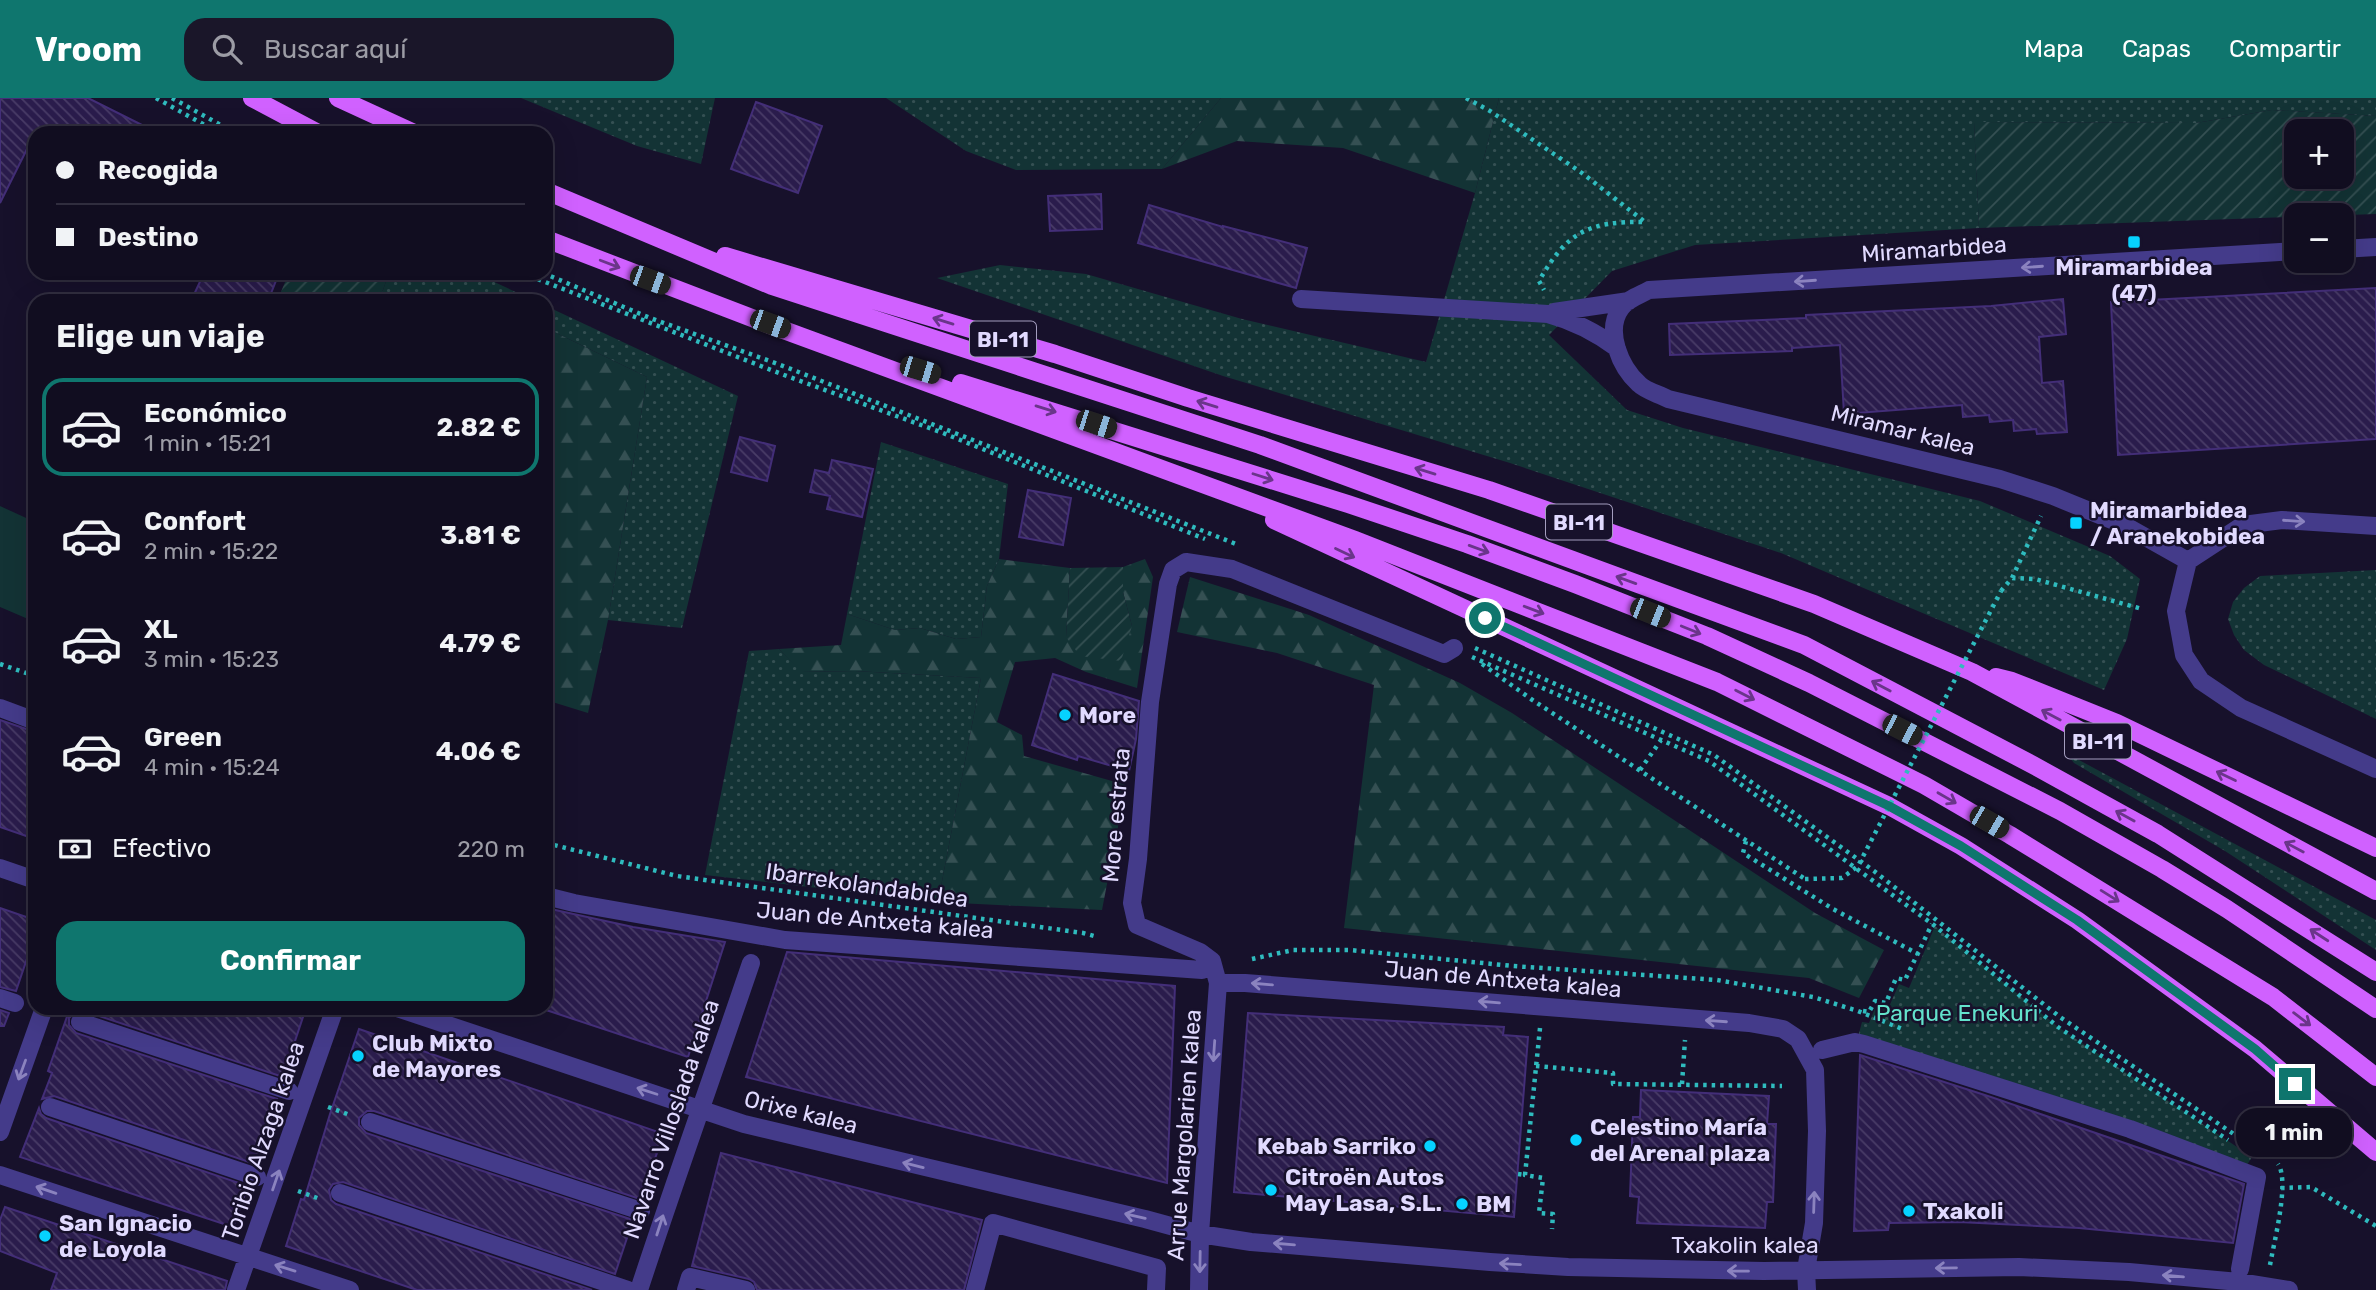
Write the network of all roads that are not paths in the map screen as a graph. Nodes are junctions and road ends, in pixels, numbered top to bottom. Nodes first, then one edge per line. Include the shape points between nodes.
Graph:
1 (252, 98) edge
2 (338, 98) edge
3 (305, 126) edge
4 (399, 126) edge
5 (553, 194) edge
6 (661, 239) junction
7 (553, 242) edge
8 (2376, 247) edge
9 (2354, 248) edge
10 (2284, 252) edge
11 (1301, 299) dead end
12 (1629, 301) junction
13 (1548, 314) junction
14 (770, 324) junction
15 (1617, 348) junction
16 (1150, 463) junction
17 (2376, 526) edge
18 (2188, 561) junction
19 (1454, 648) dead end
20 (1972, 672) junction
21 (0, 708) edge
22 (28, 718) edge
23 (2376, 769) edge
24 (2376, 848) edge
25 (0, 868) edge
26 (28, 878) edge
27 (2376, 891) edge
28 (553, 898) edge
29 (751, 963) dead end
30 (1202, 970) dead end
31 (2376, 972) edge
32 (1219, 983) junction
33 (2376, 1009) edge
34 (42, 1015) edge
35 (333, 1015) edge
36 (418, 1015) edge
37 (80, 1022) dead end
38 (1822, 1050) dead end
39 (2376, 1077) edge
40 (289, 1091) dead end
41 (50, 1107) dead end
42 (699, 1108) junction
43 (370, 1122) dead end
44 (0, 1132) edge
45 (2376, 1152) edge
46 (0, 1175) edge
47 (257, 1177) dead end
48 (332, 1197) road end
49 (641, 1211) dead end
50 (1200, 1234) junction
51 (248, 1257) junction
52 (2240, 1269) dead end
53 (1806, 1270) junction
54 (236, 1290) edge
55 (350, 1290) edge
56 (628, 1290) edge
57 (639, 1290) edge
58 (686, 1290) edge
59 (746, 1290) edge
60 (975, 1290) edge
61 (1156, 1290) edge
62 (1199, 1290) edge
63 (1807, 1290) edge
64 (2289, 1290) edge

1 - 3 main road
2 - 4 main road
5 - 6 main road, BI-11
20 -> 6 main road, BI-11 via 1814,604 1489,490 1055,354
31 -> 6 main road via 2158,834 1804,645 1260,445 772,286
7 -> 14 main road
8 - 9 street
10 -> 12 street, Miramarbidea via 1649,290
11 - 13 street
12 - 13 street, Miramarbidea
12 - 15 street via 1620,308 1614,325
13 - 15 street via 1582,325
14 - 16 main road
14 -> 33 main road via 1348,504 1707,636 2071,817 2227,909
15 - 18 street, Miramar kalea via 1625,369 1640,386 1668,399 2000,479 2124,525
16 -> 39 main road via 1717,682 1912,779 2273,997
16 -> 45 main road via 1877,800 1961,846 2077,920 2255,1049
18 -> 17 street via 2243,525 2282,520
18 - 23 street via 2176,611 2184,655 2201,681 2241,708
19 - 32 street, More estrata via 1444,654 1232,569 1186,562 1173,570 1150,702 1132,913 1142,928 1212,961
24 -> 20 main road via 2117,723 2012,681
27 -> 20 main road, BI-11
21 - 22 street
25 - 26 street
28 - 30 street, Juan de Antxeta kalea via 785,940
29 - 42 street, Navarro Villoslada kalea
32 -> 50 street, Arrue Margolarien kalea
53 -> 32 street, Juan de Antxeta kalea via 1814,1223 1815,1070 1798,1039 1783,1029
34 -> 44 street
51 -> 35 street, Toribio Alzaga kalea
42 -> 36 street, Orixe kalea
37 - 40 street
38 - 52 street via 1855,1042 2130,1129 2257,1177
41 - 47 street
50 -> 42 street, Orixe kalea via 744,1124
57 -> 42 street, Navarro Villoslada kalea
43 - 49 street
51 -> 46 street
48 - 56 street
53 -> 50 street, Txakolin kalea via 1490,1262
50 -> 62 street, Arrue Margolarien kalea
51 - 54 street, Toribio Alzaga kalea
55 -> 51 street
53 - 63 street
64 -> 53 street, Txakolin kalea via 2143,1273 2019,1266
58 - 59 street via 690,1277
60 - 61 street via 993,1223 1157,1268

